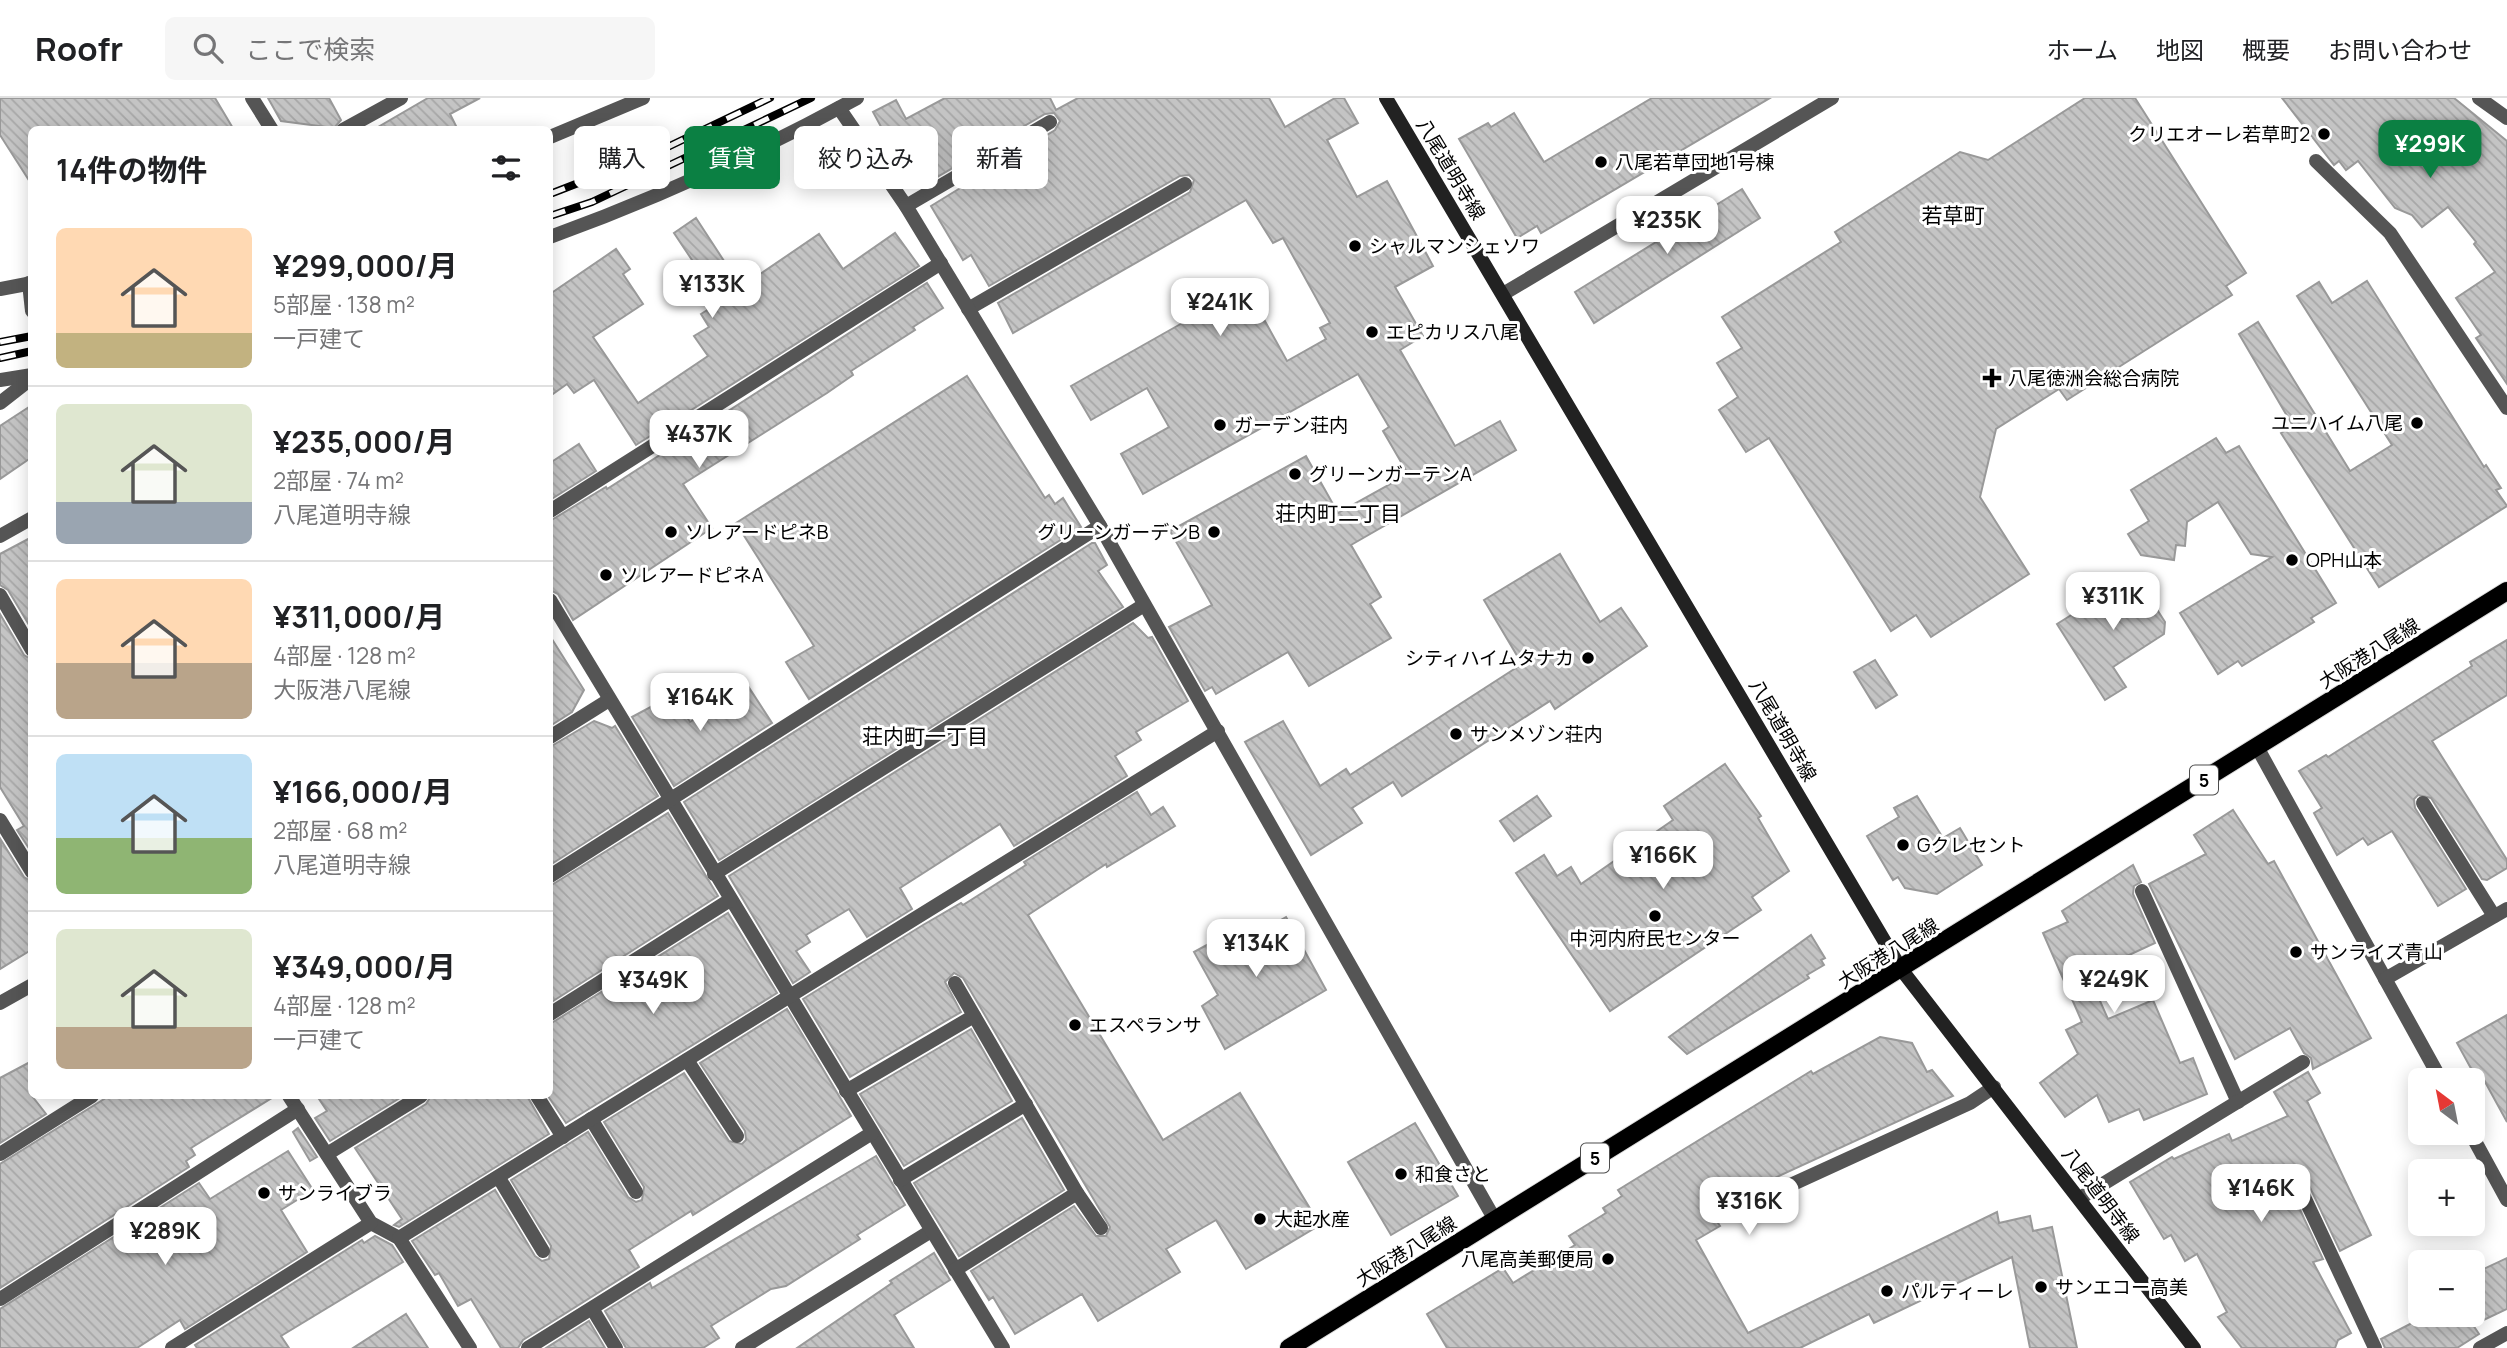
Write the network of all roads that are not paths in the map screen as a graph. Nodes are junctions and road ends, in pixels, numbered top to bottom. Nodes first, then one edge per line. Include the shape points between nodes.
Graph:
1 (252, 98) edge
2 (401, 98) edge
3 (643, 98) edge
4 (857, 98) edge
5 (1386, 98) edge
6 (1832, 98) edge
7 (2479, 98) edge
8 (839, 108) junction
9 (2507, 118) edge
10 (1050, 122) dead end
11 (270, 126) edge
12 (350, 126) edge
13 (553, 136) edge
14 (2316, 161) dead end
15 (1185, 184) dead end
16 (906, 206) junction
17 (553, 236) edge
18 (940, 263) junction
19 (28, 283) edge
20 (0, 289) edge
21 (1503, 294) junction
22 (968, 309) junction
23 (28, 376) edge
24 (0, 380) edge
25 (28, 380) edge
26 (0, 404) edge
27 (2507, 408) edge
28 (553, 509) edge
29 (28, 520) edge
30 (1100, 526) junction
31 (0, 536) edge
32 (2507, 591) edge
33 (0, 595) edge
34 (1144, 604) junction
35 (553, 609) edge
36 (28, 643) edge
37 (609, 700) junction
38 (1219, 731) junction
39 (553, 735) edge
40 (2257, 747) junction
41 (669, 799) junction
42 (2423, 803) dead end
43 (0, 820) edge
44 (28, 866) edge
45 (553, 874) edge
46 (715, 874) junction
47 (2142, 891) dead end
48 (730, 900) junction
49 (2501, 913) edge
50 (1902, 969) junction
51 (2385, 979) junction
52 (955, 983) dead end
53 (28, 987) edge
54 (790, 999) junction
55 (0, 1003) edge
56 (553, 1012) edge
57 (974, 1016) junction
58 (687, 1060) junction
59 (2303, 1062) dead end
60 (2434, 1068) edge
61 (1994, 1087) junction
62 (846, 1091) junction
63 (87, 1099) edge
64 (291, 1099) edge
65 (416, 1099) edge
66 (539, 1099) edge
67 (2238, 1102) junction
68 (1026, 1104) junction
69 (298, 1110) junction
70 (591, 1119) junction
71 (872, 1133) junction
72 (737, 1136) dead end
73 (563, 1137) junction
74 (2477, 1145) edge
75 (0, 1154) edge
76 (327, 1154) junction
77 (499, 1178) junction
78 (900, 1180) junction
79 (2298, 1184) dead end
80 (636, 1192) dead end
81 (1077, 1193) junction
82 (2080, 1198) junction
83 (2507, 1200) edge
84 (1747, 1205) dead end
85 (1495, 1220) junction
86 (371, 1223) junction
87 (1101, 1228) dead end
88 (931, 1231) junction
89 (399, 1238) junction
90 (543, 1251) dead end
91 (955, 1270) junction
92 (0, 1299) edge
93 (593, 1310) junction
94 (2507, 1333) edge
95 (172, 1348) edge
96 (470, 1348) edge
97 (528, 1348) edge
98 (616, 1348) edge
99 (741, 1348) edge
100 (1003, 1348) edge
101 (1289, 1348) edge
102 (2194, 1348) edge
103 (2375, 1348) edge
104 (2480, 1348) edge

1 - 11 street
2 - 12 street
3 - 13 street
4 - 8 street
5 - 21 main road, 八尾道明寺線
6 - 21 street
7 - 9 street
8 - 16 street
8 - 17 street via 716,168
10 - 16 street
14 - 27 street via 2390,233
15 - 22 street
16 - 18 street
18 - 22 street
18 - 28 street
19 - 20 street
21 - 50 main road, 八尾道明寺線
22 - 30 street
23 - 24 street
25 - 26 street
29 - 31 street
30 - 34 street
30 - 41 street
32 - 40 main road, 大阪港八尾線 / 5
33 - 36 street
34 - 38 street
34 - 46 street
35 - 37 street
37 - 39 street
37 - 41 street
38 - 54 street
38 - 85 street
40 - 50 main road, 大阪港八尾線 / 5
40 - 51 street
41 - 45 street
41 - 46 street
42 - 49 street
43 - 44 street
46 - 48 street
47 - 67 street
48 - 54 street
48 - 56 street
49 - 51 street
50 - 61 main road, 八尾道明寺線
50 - 85 main road, 大阪港八尾線 / 5
51 - 60 street
52 - 57 street
53 - 55 street
54 - 58 street
54 - 62 street
57 - 62 street
57 - 68 street
58 - 70 street
58 - 72 street
59 - 67 street
61 - 82 main road, 八尾道明寺線
61 - 84 street via 1970,1103
62 - 71 street
63 - 75 street
64 - 69 street
65 - 76 street
66 - 73 street
67 - 82 street
68 - 78 street
68 - 81 street
69 - 76 street
69 - 92 street
70 - 73 street
70 - 80 street
71 - 78 street
71 - 93 street
73 - 77 street
74 - 83 street
76 - 86 street
77 - 89 street
77 - 90 street
78 - 88 street
79 - 103 street
81 - 87 street
81 - 91 street
82 - 102 main road, 八尾道明寺線
85 - 101 main road, 大阪港八尾線 / 5
86 - 89 street
86 - 95 street
88 - 91 street
88 - 99 street
89 - 96 street
91 - 100 street
93 - 97 street
93 - 98 street
94 - 104 street

